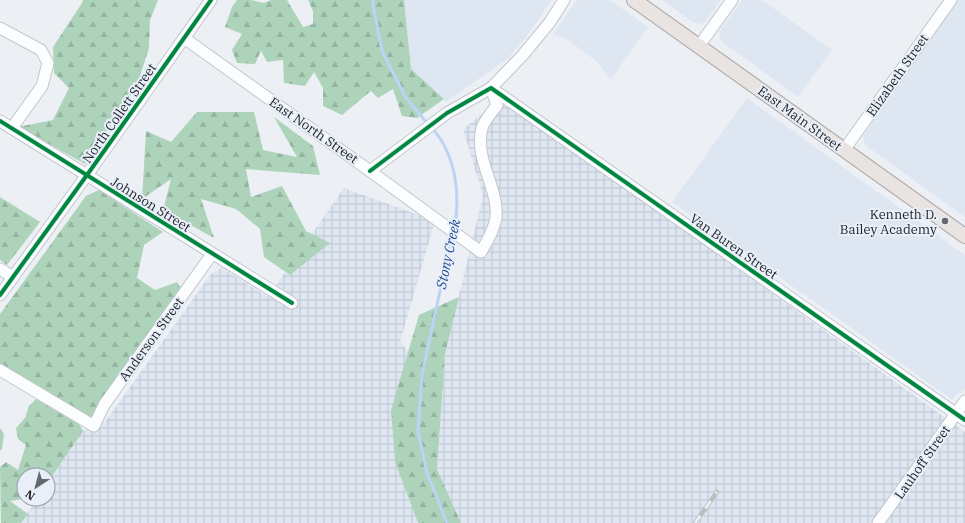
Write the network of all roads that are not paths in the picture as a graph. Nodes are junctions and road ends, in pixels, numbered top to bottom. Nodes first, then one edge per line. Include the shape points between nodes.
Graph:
1 (211, 0) edge
2 (564, 0) edge
3 (634, 0) edge
4 (732, 0) edge
5 (951, 0) edge
6 (0, 28) edge
7 (184, 38) junction
8 (699, 46) junction
9 (491, 88) junction
10 (0, 121) edge
11 (12, 128) junction
12 (844, 150) junction
13 (370, 171) junction
14 (88, 175) junction
15 (965, 236) edge
16 (212, 254) junction
17 (0, 269) edge
18 (13, 277) junction
19 (0, 295) edge
20 (292, 303) dead end
21 (0, 370) edge
22 (965, 401) edge
23 (960, 417) edge
24 (878, 523) edge

1 - 7 street, North Collett Street
2 - 9 street via 522,56
3 - 8 main road, East Main Street
4 - 8 street
5 - 12 street, Elizabeth Street
6 - 11 street via 41,50 48,63 42,86
7 - 13 street, East North Street
7 - 14 street, North Collett Street
8 - 12 main road, East Main Street
9 - 13 street via 447,113
9 - 13 street, East North Street via 496,105 482,126 480,140 481,155 495,203 496,219 481,252
9 - 23 street, Van Buren Street
10 - 11 street, Johnson Street
11 - 14 street, Johnson Street
12 - 15 main road, East Main Street
14 - 16 street, Johnson Street
14 - 18 street, North Collett Street
16 - 20 street, Johnson Street
16 - 21 street, Anderson Street via 104,405 94,426
17 - 18 street
18 - 19 street, North Collett Street
22 - 23 street, Lauhoff Street
23 - 24 street, Lauhoff Street

